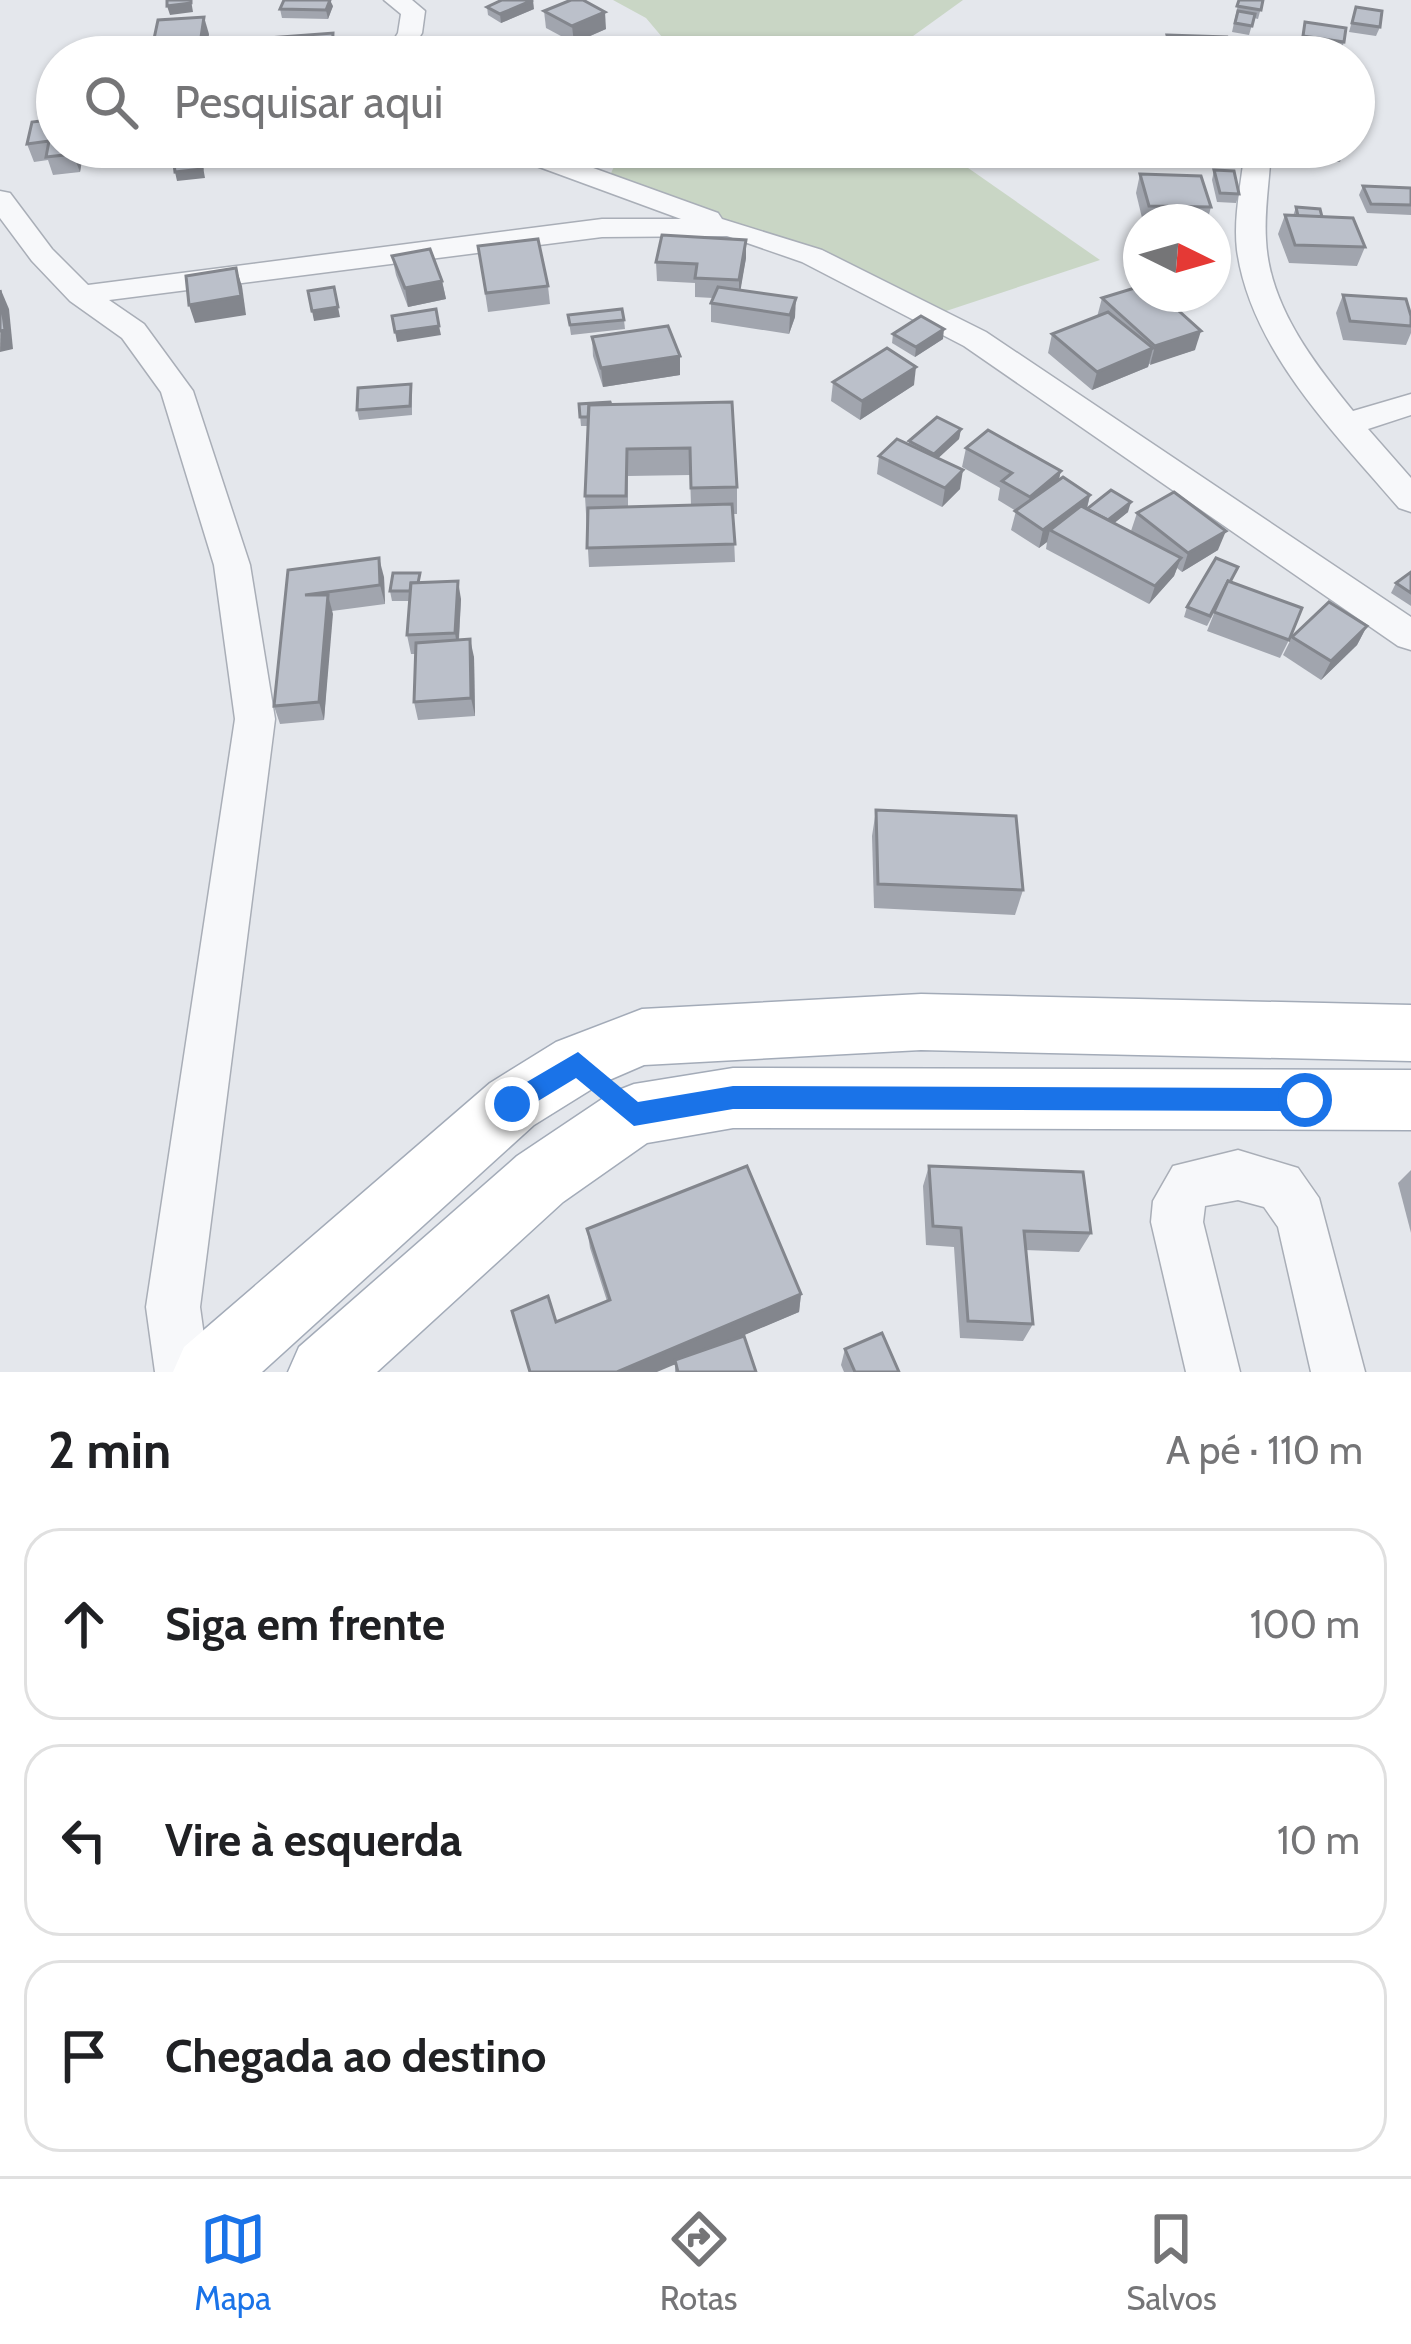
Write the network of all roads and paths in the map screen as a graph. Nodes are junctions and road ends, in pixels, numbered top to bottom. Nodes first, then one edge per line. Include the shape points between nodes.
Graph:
1 (396, 0) edge
2 (408, 36) edge
3 (568, 168) edge
4 (1257, 168) edge
5 (0, 199) edge
6 (730, 226) junction
7 (81, 295) junction
8 (1411, 404) edge
9 (1347, 424) junction
10 (1411, 500) edge
11 (1411, 636) edge
12 (1148, 1028) junction
13 (1285, 1031) junction
14 (1411, 1033) edge
15 (578, 1064) junction
16 (1166, 1098) junction
17 (1305, 1100) junction
18 (1411, 1100) edge
19 (634, 1115) junction
20 (182, 1372) edge
21 (209, 1372) edge
22 (324, 1372) edge
23 (1213, 1372) edge
24 (1339, 1372) edge

1 - 2 street via 413,11
3 - 6 street
4 - 9 street via 1252,250 1272,320
5 - 7 street
6 - 7 street via 602,228
6 - 11 street via 812,256 975,339
7 - 20 street via 134,331 177,391 232,565 255,719 173,1307
8 - 9 street
9 - 10 street
12 - 13 main road
12 - 15 main road via 787,1025 641,1037
12 - 16 main road
13 - 14 main road
13 - 17 main road
15 - 19 main road
15 - 21 main road via 512,1104
16 - 17 main road
16 - 19 main road via 733,1097
17 - 18 main road
19 - 22 main road via 540,1179
23 - 24 street via 1178,1201 1191,1184 1238,1175 1280,1186 1300,1216

